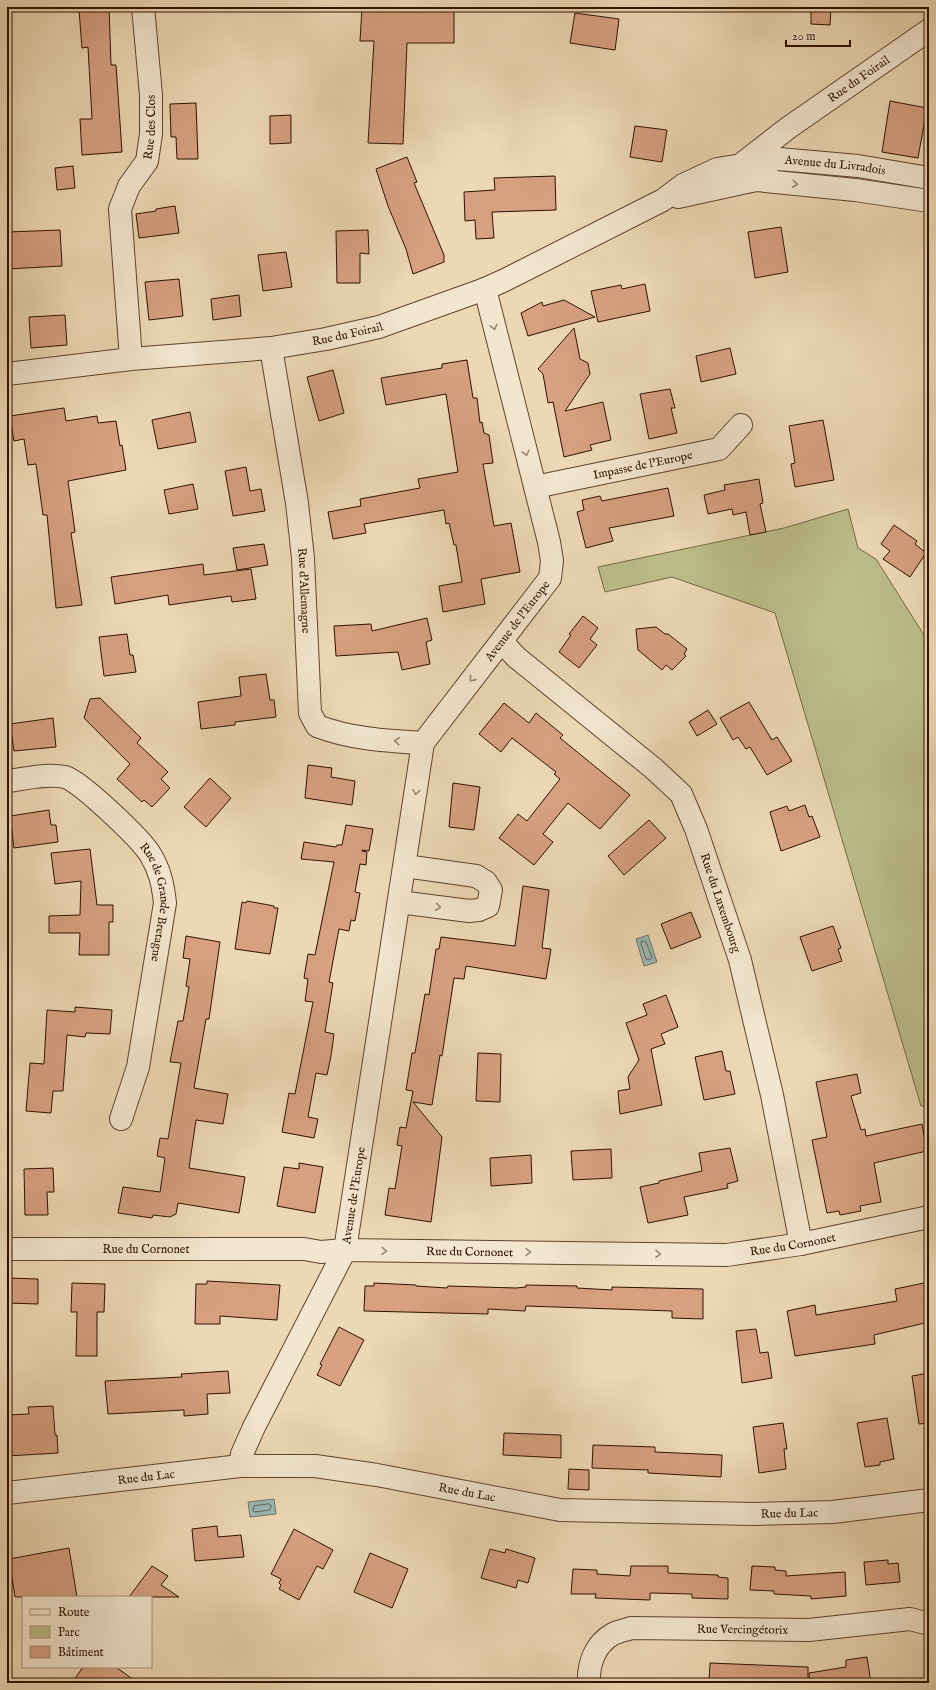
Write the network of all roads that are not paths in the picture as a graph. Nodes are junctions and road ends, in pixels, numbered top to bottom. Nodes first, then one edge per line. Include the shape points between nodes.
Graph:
1 (143, 7) edge
2 (929, 30) edge
3 (788, 128) junction
4 (779, 159) junction
5 (749, 172) junction
6 (929, 178) edge
7 (929, 201) edge
8 (485, 289) junction
9 (271, 348) junction
10 (131, 359) junction
11 (7, 374) edge
12 (741, 425) dead end
13 (535, 487) junction
14 (502, 642) junction
15 (423, 742) junction
16 (7, 781) edge
17 (405, 866) junction
18 (399, 902) junction
19 (121, 1120) dead end
20 (929, 1217) edge
21 (801, 1244) junction
22 (7, 1249) edge
23 (345, 1250) junction
24 (240, 1466) junction
25 (7, 1493) edge
26 (929, 1500) edge
27 (929, 1624) edge
28 (589, 1683) edge

1 - 10 street, Rue des Clos via 151,95 151,134 147,161 129,186 120,209
2 - 3 street, Rue du Foirail
3 - 4 street
3 - 5 street, Rue du Foirail
4 - 5 street
4 - 6 street, Avenue du Livradois via 858,166
5 -> 7 street, Avenue du Livradois
5 - 8 street, Rue du Foirail via 663,200
8 - 9 street, Rue du Foirail via 379,327
8 -> 13 street, Avenue de l'Europe
9 - 10 street, Rue du Foirail
15 -> 9 street, Rue d'Allemagne via 332,732 317,726 310,713 303,558 297,503
10 - 11 street, Rue du Foirail
12 - 13 street, Impasse de l'Europe via 719,449
13 - 14 street, Avenue de l'Europe via 552,561 550,578
14 -> 15 street, Avenue de l'Europe
14 - 21 street, Rue du Luxembourg via 516,657 654,768 681,794 696,829 740,960 772,1095
15 -> 17 street, Avenue de l'Europe
16 - 19 street, Rue de Grande Bretagne via 49,776 65,778 80,785 136,838 150,854 162,878 165,903 138,1067
17 - 18 street, Avenue de l'Europe
18 -> 17 street via 479,910 488,906 491,890 486,882 476,876
18 - 23 street, Avenue de l'Europe
20 - 21 street, Rue du Cornonet
23 -> 21 street, Rue du Cornonet via 727,1255
22 - 23 street, Rue du Cornonet via 304,1249 321,1252
23 - 24 street, Avenue de l'Europe via 254,1427 242,1454
24 - 25 street, Rue du Lac
24 - 26 street, Rue du Lac via 315,1466 560,1510 754,1514 833,1512
27 - 28 street, Rue Vercingétorix via 910,1619 809,1630 631,1628 612,1634 597,1648 588,1670

